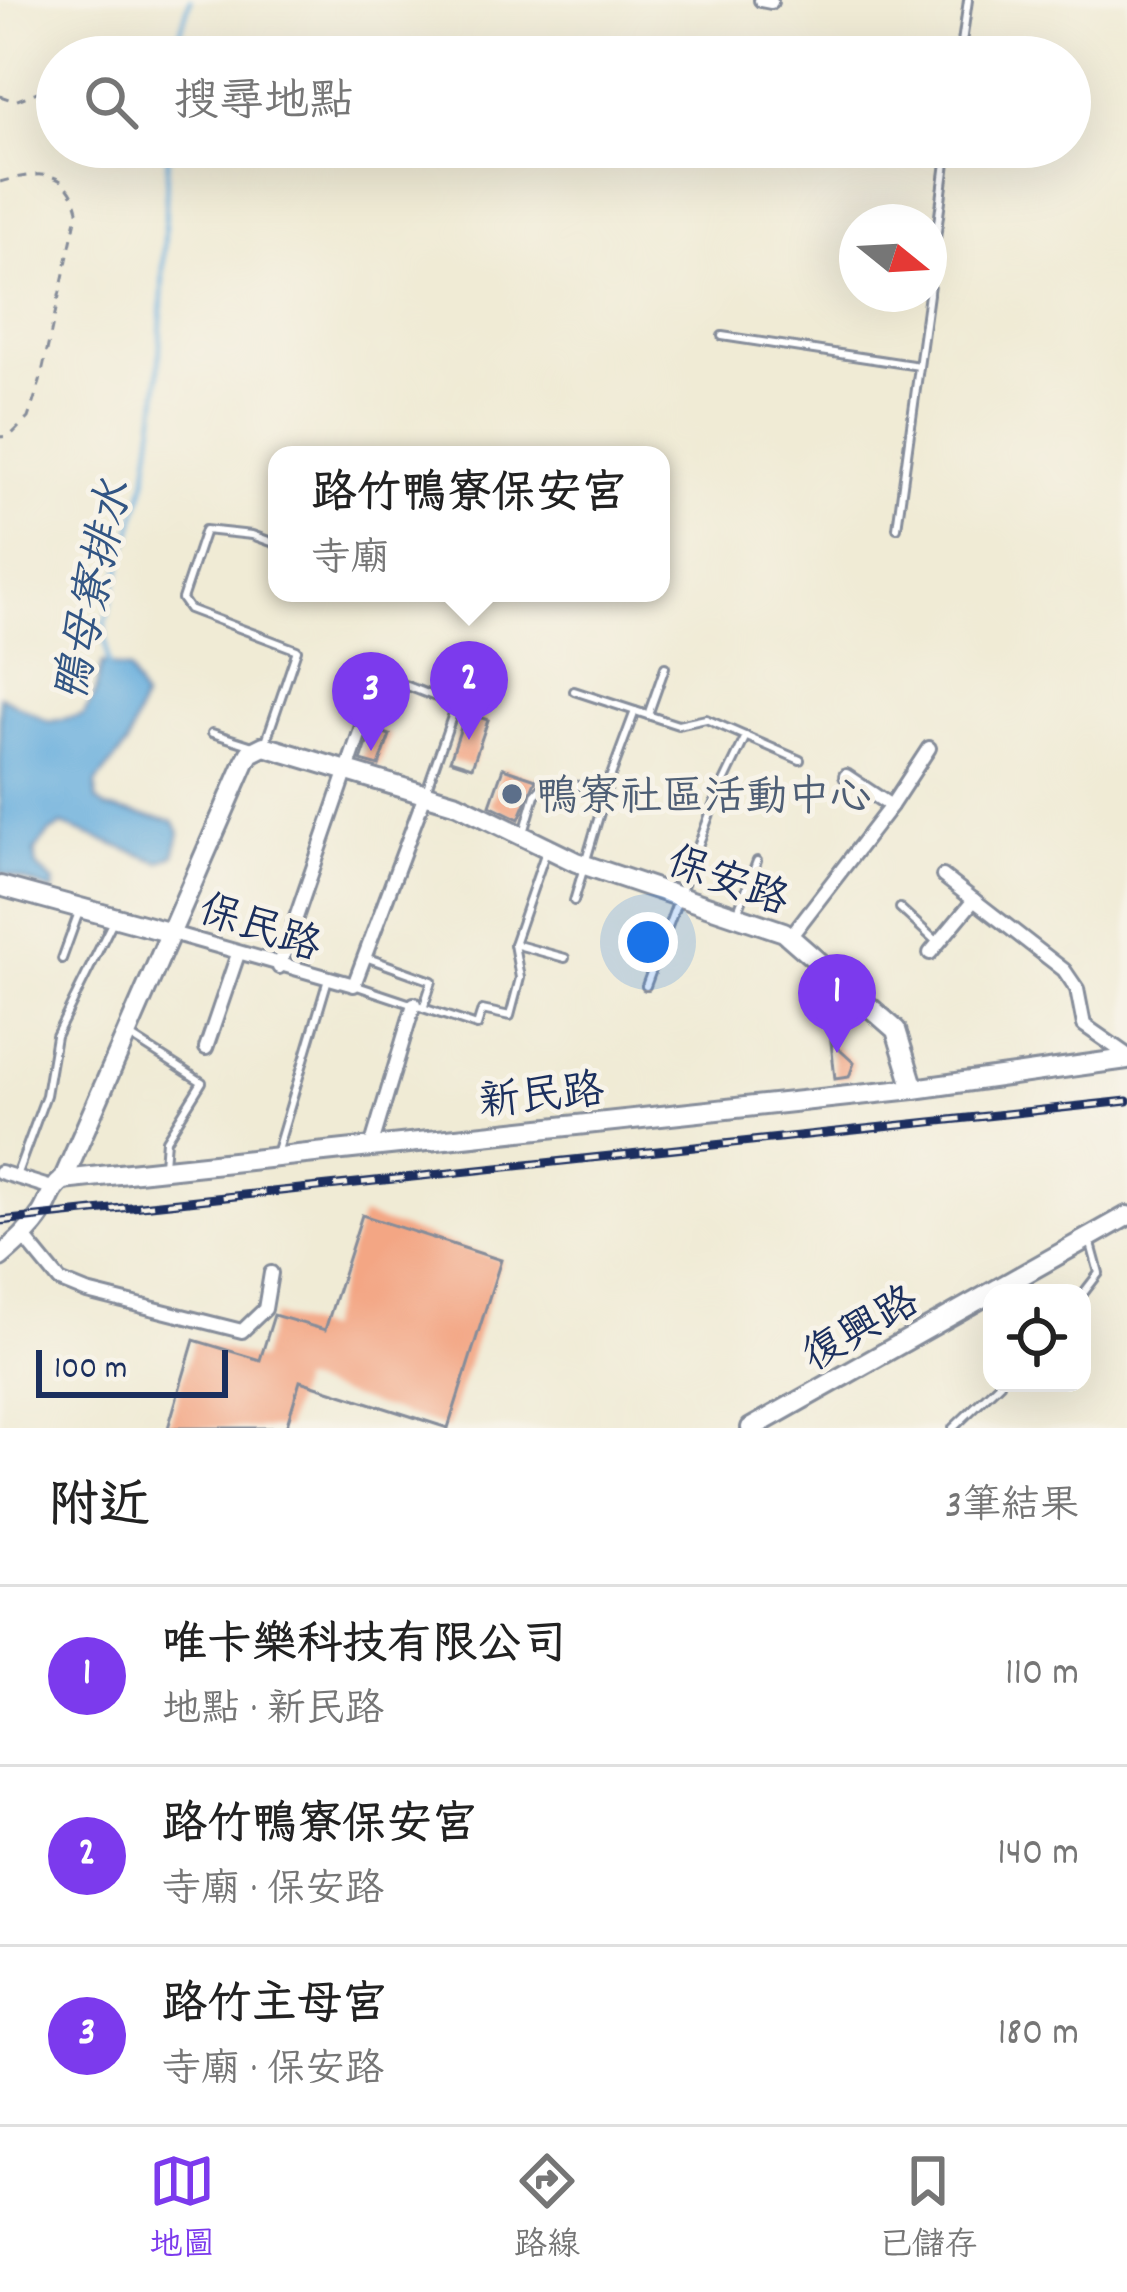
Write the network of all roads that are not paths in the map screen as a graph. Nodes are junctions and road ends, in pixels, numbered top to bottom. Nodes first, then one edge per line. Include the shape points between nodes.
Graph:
1 (968, 0) edge
2 (963, 36) edge
3 (945, 168) edge
4 (941, 204) edge
5 (926, 312) edge
6 (722, 336) dead end
7 (919, 366) junction
8 (898, 528) dead end
9 (268, 541) edge
10 (665, 667) dead end
11 (378, 680) joint
12 (574, 691) dead end
13 (635, 711) junction
14 (648, 715) junction
15 (212, 733) dead end
16 (746, 736) junction
17 (260, 747) junction
18 (929, 748) dead end
19 (800, 760) dead end
20 (348, 771) junction
21 (846, 776) dead end
22 (610, 778) junction
23 (425, 795) junction
24 (891, 806) junction
25 (522, 838) junction
26 (547, 849) junction
27 (757, 861) dead end
28 (582, 864) junction
29 (943, 876) dead end
30 (0, 886) edge
31 (680, 896) junction
32 (974, 900) junction
33 (574, 901) dead end
34 (80, 908) junction
35 (900, 908) dead end
36 (737, 915) junction
37 (115, 917) junction
38 (168, 932) junction
39 (790, 937) junction
40 (514, 944) junction
41 (934, 948) joint
42 (238, 954) junction
43 (364, 957) junction
44 (566, 958) dead end
45 (62, 959) dead end
46 (278, 967) junction
47 (328, 980) junction
48 (354, 986) junction
49 (646, 986) dead end
50 (419, 1005) junction
51 (125, 1033) junction
52 (206, 1048) dead end
53 (1127, 1057) edge
54 (914, 1089) junction
55 (371, 1147) junction
56 (275, 1157) junction
57 (164, 1169) junction
58 (0, 1172) edge
59 (15, 1179) junction
60 (57, 1184) junction
61 (1127, 1216) edge
62 (1089, 1237) junction
63 (24, 1238) junction
64 (0, 1257) edge
65 (271, 1273) dead end
66 (1089, 1284) edge
67 (991, 1392) edge
68 (751, 1428) edge
69 (953, 1428) edge

1 - 2 lane
3 - 4 lane
5 - 7 lane
6 - 7 lane
7 - 8 lane
9 - 17 lane via 205,530 182,599 189,609 297,650
10 - 14 lane
11 - 20 street
11 - 23 lane via 455,705
12 - 13 lane
13 - 14 lane
13 - 22 lane
14 - 16 lane via 678,725 706,719
15 - 17 lane
16 - 19 lane
16 - 31 lane
17 - 20 street, 保安路
17 - 38 street via 245,762
18 - 24 street
20 - 23 street, 保安路
20 - 46 street
21 - 24 street
22 - 25 lane via 573,788 545,784
22 - 28 lane
23 - 25 street, 保安路
23 - 43 street
24 - 39 street
25 - 26 street, 保安路
26 - 28 street, 保安路
26 - 40 lane
27 - 36 lane
28 - 31 street, 保安路
28 - 33 lane
29 - 32 street, 新民路
30 - 34 street, 保民路
31 - 36 street, 保安路
31 - 49 lane
32 - 41 street
32 - 53 street, 新民路 via 1064,970 1084,1025
34 - 37 street, 保民路
34 - 45 lane
35 - 41 lane
36 - 39 street, 保安路
37 - 38 street, 保民路
37 - 59 lane via 56,1036 46,1095
38 - 42 street, 保民路
38 - 51 street
39 - 54 street, 保安路 via 896,1030
40 - 44 lane
40 - 50 lane via 520,978 510,1016 482,1010 477,1026
42 - 46 street, 保民路
42 - 52 street
43 - 48 street
43 - 50 lane via 432,981
46 - 47 street, 保民路
47 - 48 street
47 - 56 lane, 保民路
48 - 50 lane
50 - 55 street
51 - 57 lane via 202,1082 166,1140
51 - 60 street
53 - 54 street, 新民路
54 - 55 street, 新民路
55 - 56 street, 新民路
56 - 57 street, 新民路
57 - 60 street, 新民路
58 - 59 street
59 - 60 street
60 - 63 street
61 - 62 street, 復興路
62 - 66 lane via 1099,1269
62 - 68 street, 復興路
63 - 64 street
63 - 65 street via 60,1281 242,1331 265,1309
67 - 69 lane

